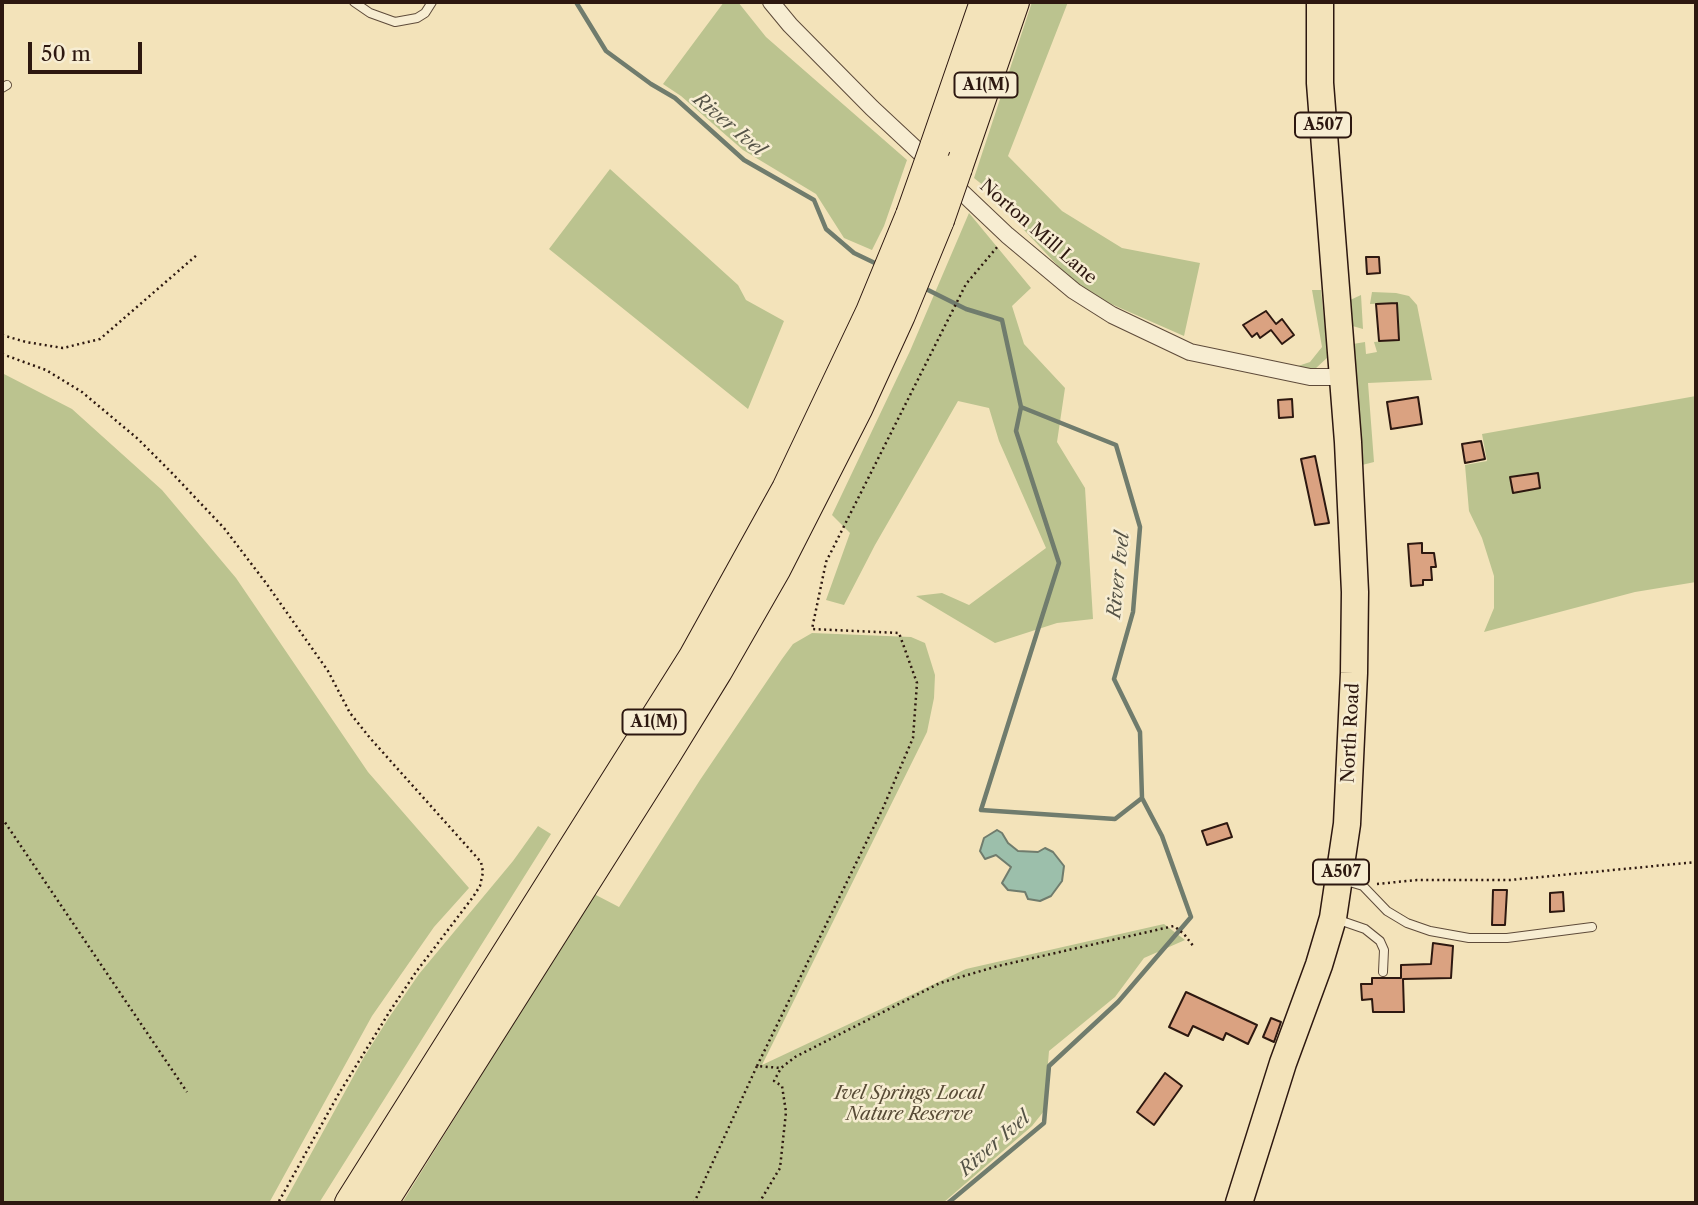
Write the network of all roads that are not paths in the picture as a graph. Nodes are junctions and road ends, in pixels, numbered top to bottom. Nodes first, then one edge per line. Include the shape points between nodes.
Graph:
1 (354, 2) edge
2 (432, 2) edge
3 (771, 2) edge
4 (985, 2) edge
5 (1014, 2) edge
6 (1320, 2) edge
7 (925, 218) junction
8 (1343, 377) junction
9 (1352, 882) junction
10 (1333, 918) junction
11 (1592, 927) dead end
12 (1382, 972) dead end
13 (350, 1203) edge
14 (382, 1203) edge
15 (1239, 1203) edge

1 - 2 lane via 395,22 417,18
3 - 8 street, Norton Mill Lane via 872,108 1074,291 1112,315 1190,352 1310,377
4 - 7 highway, A1(M), bridge via 935,147
5 - 7 highway, A1(M), bridge via 957,168
6 - 8 main road, North Road / A507 via 1320,83
7 - 13 highway, A1(M) via 871,313 781,501 707,635
7 - 14 highway, A1(M) via 900,315 763,591 666,754
8 - 9 main road, North Road / A507 via 1355,592 1347,824
9 - 10 main road, North Road / A507
9 - 11 lane via 1407,923 1456,935 1507,937
10 - 12 lane via 1373,933 1384,950
10 - 15 main road, North Road / A507

